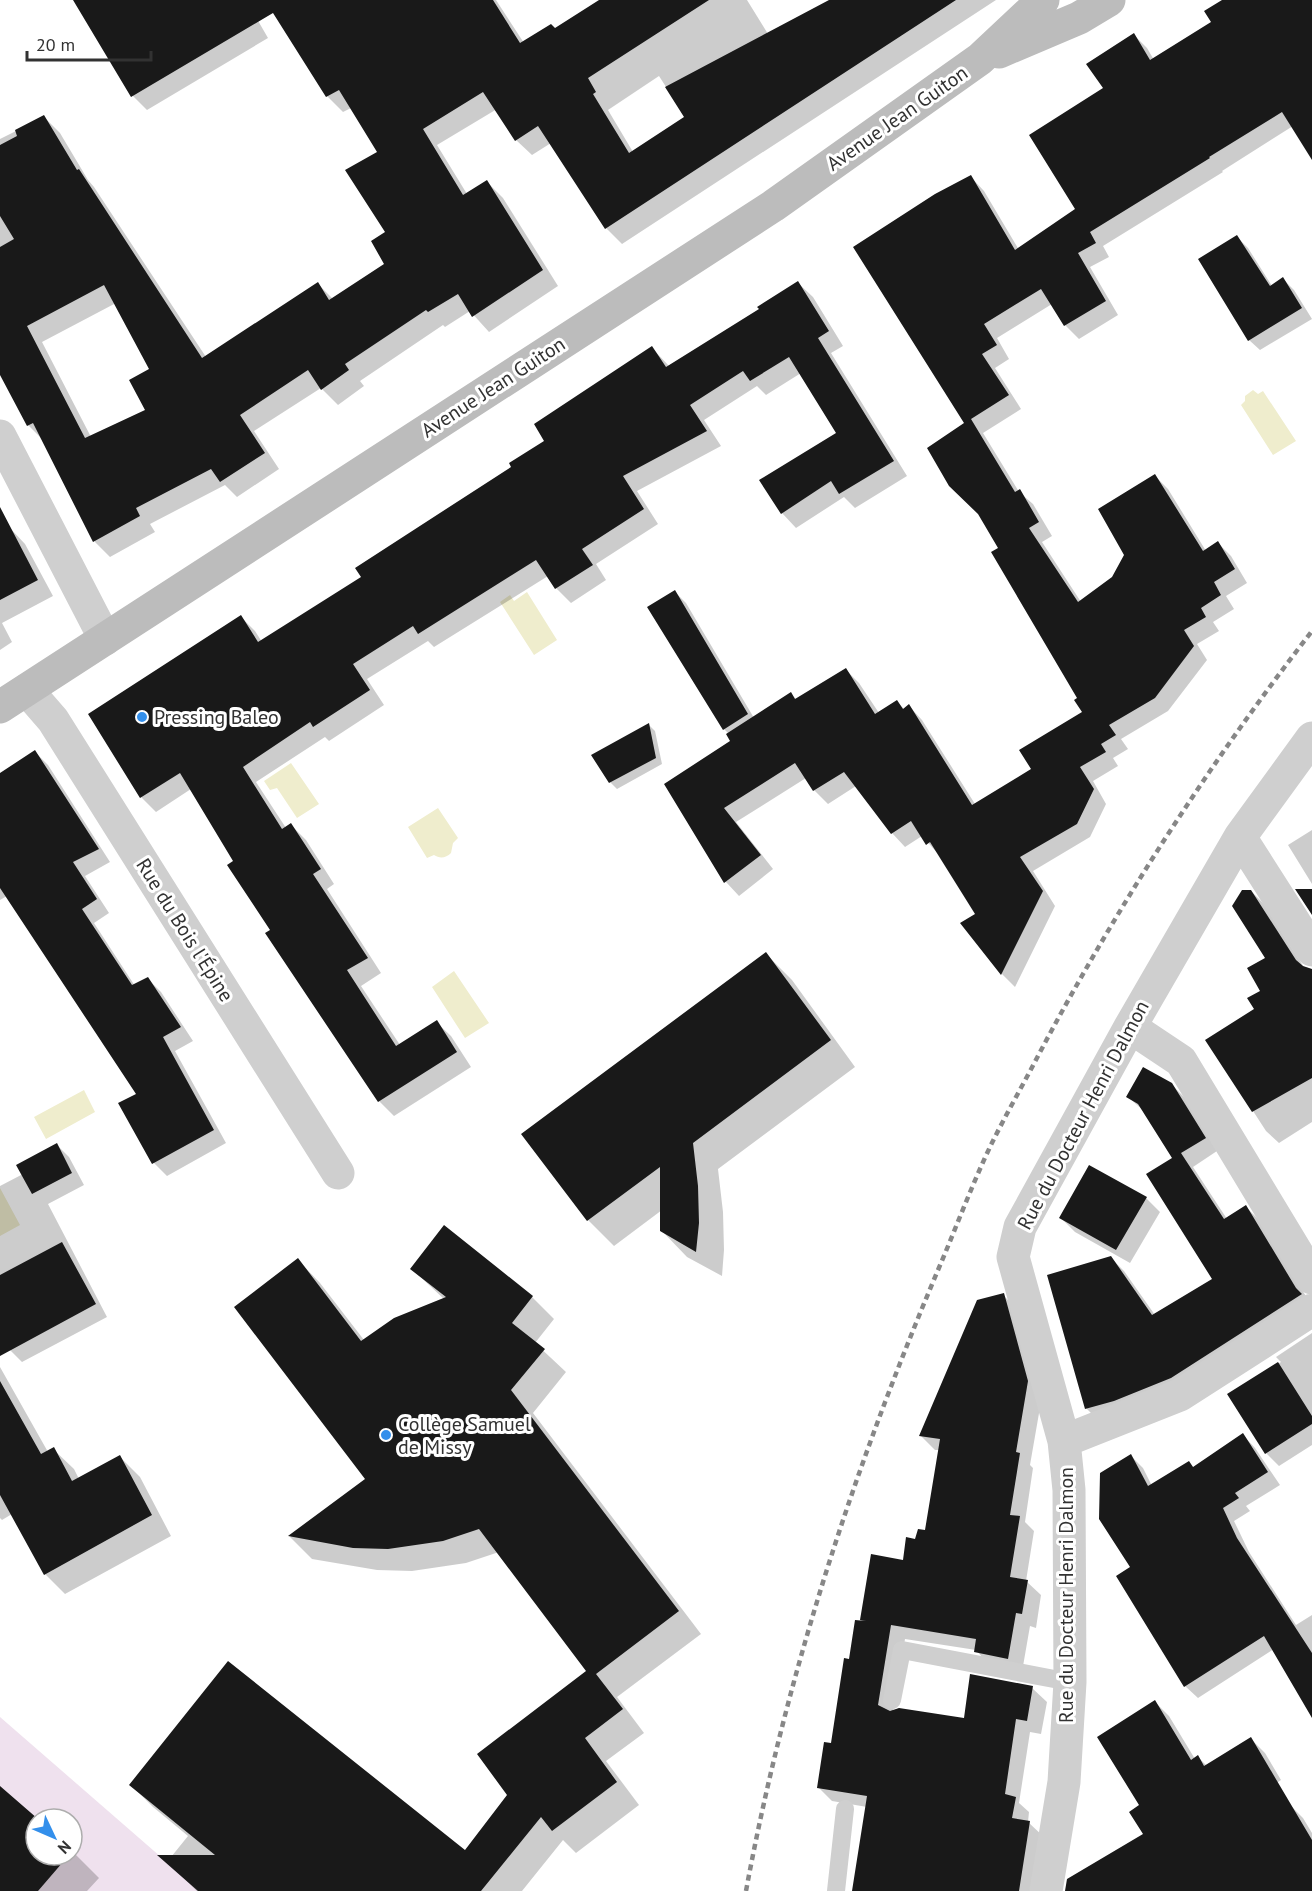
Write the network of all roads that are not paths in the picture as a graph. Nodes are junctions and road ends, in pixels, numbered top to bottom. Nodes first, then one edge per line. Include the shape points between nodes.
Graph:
1 (1043, 0) edge
2 (1109, 0) edge
3 (980, 59) junction
4 (0, 436) edge
5 (105, 639) junction
6 (13, 699) edge
7 (1312, 738) edge
8 (1239, 837) junction
9 (1312, 950) edge
10 (1130, 1027) junction
11 (338, 1173) dead end
12 (1312, 1278) edge
13 (1312, 1310) edge
14 (1064, 1441) junction
15 (1070, 1682) junction
16 (892, 1700) dead end
17 (845, 1809) dead end
18 (836, 1891) edge
19 (1046, 1891) edge

1 - 3 main road, Avenue Jean Guiton
2 - 3 main road, Avenue Jean Guiton via 1079,18
3 - 5 main road, Avenue Jean Guiton via 773,206
4 - 5 street
5 - 6 main road, Avenue Jean Guiton
6 - 11 street, Rue du Bois l'Épine via 53,720
7 - 8 street, Rue du Docteur Henri Dalmon
8 - 9 street
8 - 10 street, Rue du Docteur Henri Dalmon
10 - 12 street via 1181,1061
10 - 14 street, Rue du Docteur Henri Dalmon via 1020,1227 1013,1257
13 - 14 street via 1180,1395
14 - 15 street, Rue du Docteur Henri Dalmon via 1070,1490
15 - 16 lane via 902,1650
15 - 19 street, Rue du Docteur Henri Dalmon via 1064,1782
17 - 18 lane

